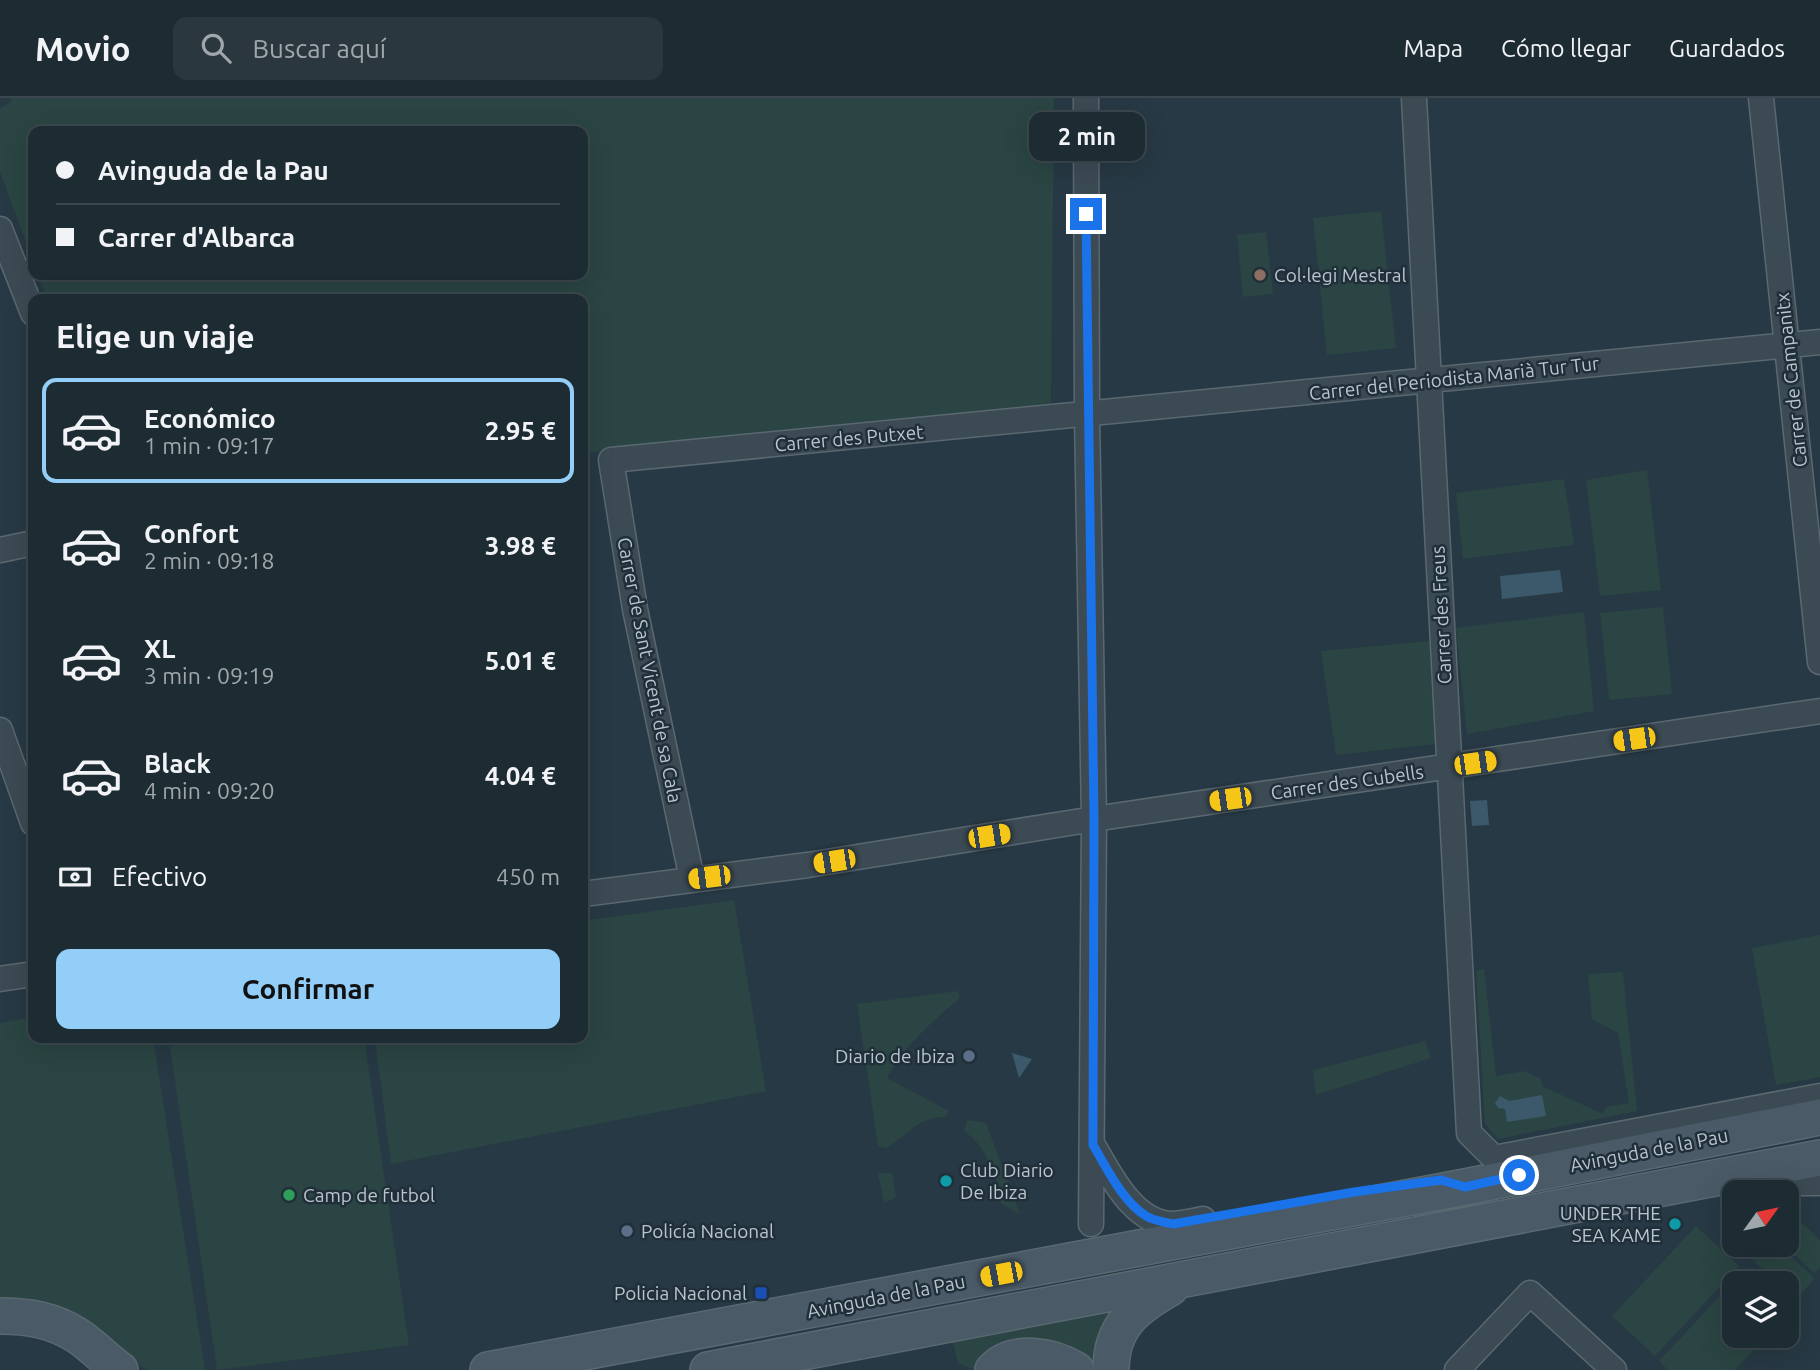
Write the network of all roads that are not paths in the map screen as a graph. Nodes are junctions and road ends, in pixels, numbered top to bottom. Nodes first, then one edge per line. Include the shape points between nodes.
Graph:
1 (1086, 98) edge
2 (1415, 98) edge
3 (1761, 98) edge
4 (0, 229) edge
5 (28, 300) edge
6 (1820, 342) edge
7 (1788, 344) junction
8 (1429, 380) junction
9 (1087, 415) junction
10 (611, 460) joint
11 (28, 544) edge
12 (0, 550) edge
13 (1820, 662) edge
14 (1820, 711) edge
15 (0, 730) edge
16 (1448, 766) junction
17 (28, 808) edge
18 (1094, 819) junction
19 (692, 879) junction
20 (588, 893) edge
21 (28, 975) edge
22 (0, 979) edge
23 (1820, 1097) edge
24 (1820, 1117) edge
25 (1093, 1145) junction
26 (1820, 1158) edge
27 (1747, 1172) junction
28 (1820, 1183) edge
29 (1465, 1187) junction
30 (1091, 1224) dead end
31 (1184, 1280) junction
32 (0, 1315) edge
33 (0, 1333) edge
34 (87, 1367) edge
35 (996, 1367) edge
36 (120, 1370) edge
37 (488, 1370) edge
38 (708, 1370) edge
39 (1076, 1370) edge
40 (1111, 1370) edge
41 (1457, 1370) edge
42 (1614, 1370) edge

1 - 9 street
2 - 8 street, Carrer des Freus
3 - 7 street, Carrer de Campanitx
4 - 5 street
6 - 7 street, Carrer del Periodista Marià Tur Tur
7 - 8 street, Carrer del Periodista Marià Tur Tur
7 - 13 street, Carrer de Campanitx
8 - 9 street, Carrer del Periodista Marià Tur Tur
8 - 16 street, Carrer des Freus
9 - 10 street, Carrer des Putxet
9 - 18 street
10 - 19 street, Carrer de Sant Vicent de sa Cala via 635,609
11 - 12 street
14 - 16 street, Carrer des Cubells
15 - 17 street
16 - 18 street, Carrer des Cubells
16 - 23 street, Carrer des Freus via 1469,1132 1494,1158
18 - 19 street, Carrer des Cubells
18 - 25 street
19 - 20 street, Carrer des Cubells
21 - 22 street
24 - 29 main road, Avinguda de la Pau
25 - 29 street via 1133,1204 1147,1217 1173,1224 1441,1180
25 - 30 street
26 - 27 main road, Avinguda de la Pau
27 - 28 street via 1791,1183
27 - 31 main road, Avinguda de la Pau
29 - 37 main road, Avinguda de la Pau
31 - 38 main road, Avinguda de la Pau
31 - 40 main road via 1123,1324 1111,1353
32 - 36 main road via 50,1321 79,1336
33 - 34 main road via 42,1336 63,1346
35 - 39 main road via 1028,1356 1046,1357
41 - 42 street via 1530,1293

